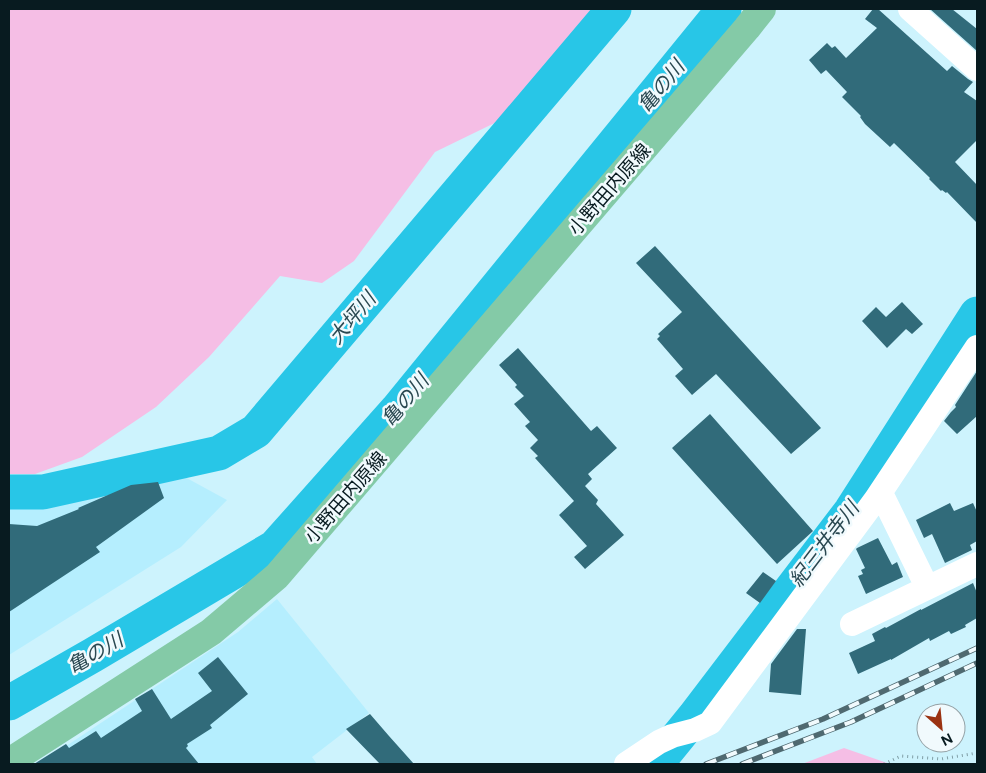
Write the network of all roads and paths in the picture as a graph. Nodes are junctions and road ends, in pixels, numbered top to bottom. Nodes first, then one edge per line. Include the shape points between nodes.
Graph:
1 (762, 9) edge
2 (910, 9) edge
3 (977, 69) edge
4 (977, 347) edge
5 (880, 493) junction
6 (977, 564) edge
7 (927, 587) junction
8 (852, 624) dead end
9 (977, 753) edge
10 (9, 762) edge
11 (626, 764) edge
12 (884, 764) edge

1 - 10 main road, 小野田内原線 via 277,576 210,632
2 - 3 street
4 - 5 street
5 - 7 street
5 - 11 street via 710,723 659,742
6 - 7 street
7 - 8 street
9 - 12 path via 941,758 901,756

